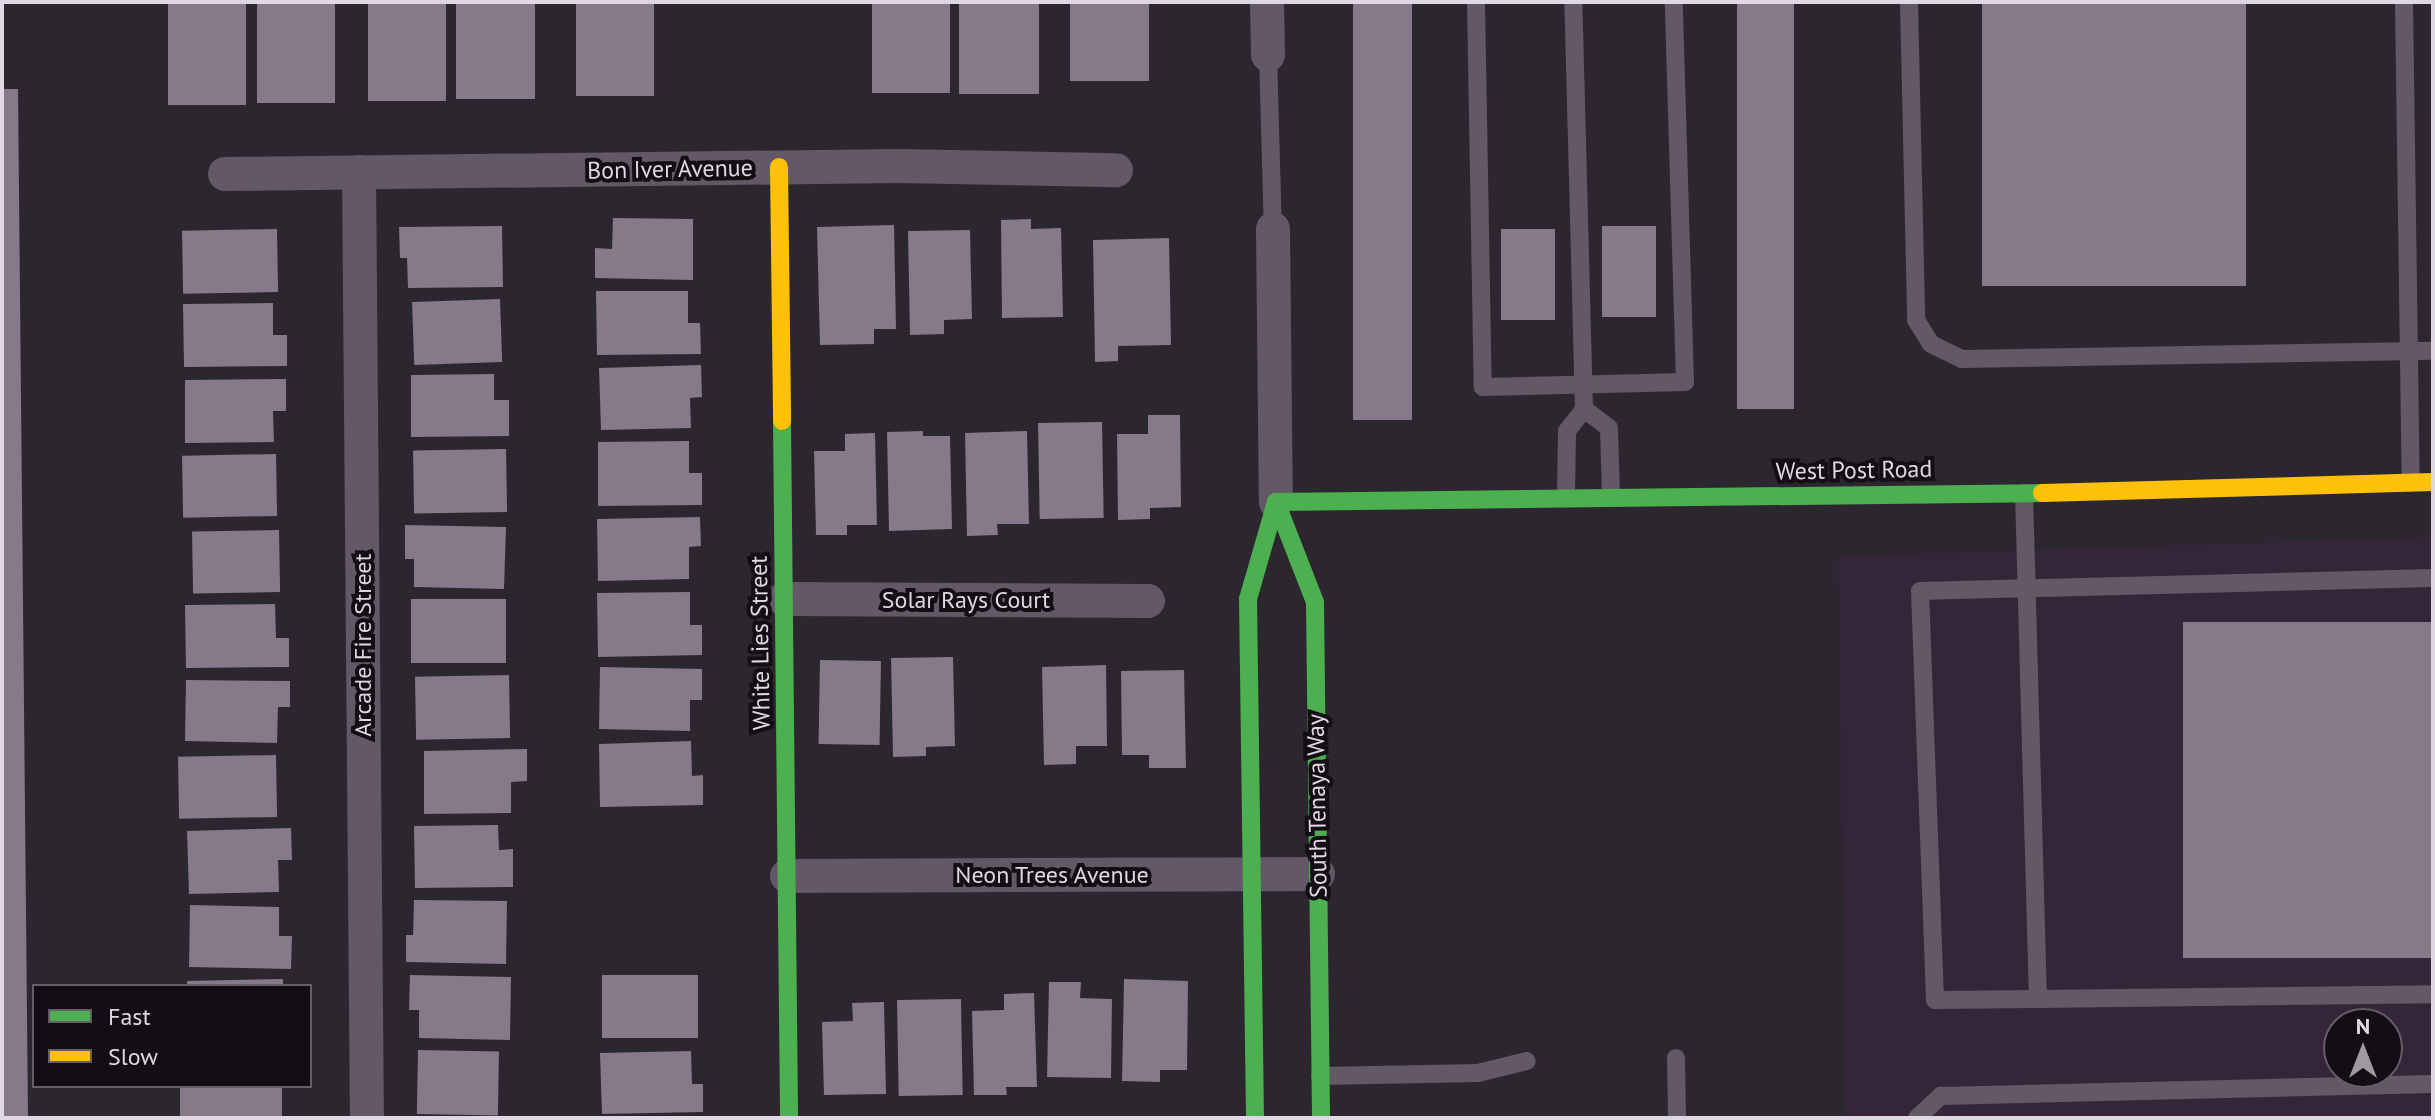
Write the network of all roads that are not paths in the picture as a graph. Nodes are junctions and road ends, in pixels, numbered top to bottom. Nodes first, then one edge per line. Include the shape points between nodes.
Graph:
1 (1267, 2) edge
2 (1476, 2) edge
3 (1573, 2) edge
4 (1674, 2) edge
5 (1909, 2) edge
6 (2404, 2) edge
7 (1268, 55) joint
8 (779, 167) junction
9 (1116, 170) dead end
10 (359, 172) junction
11 (225, 174) dead end
12 (1273, 229) joint
13 (2433, 351) edge
14 (2407, 352) junction
15 (1584, 386) junction
16 (1584, 409) junction
17 (2433, 482) edge
18 (2411, 483) junction
19 (2024, 493) junction
20 (1566, 496) junction
21 (1611, 496) junction
22 (1276, 502) junction
23 (2433, 578) edge
24 (2026, 589) junction
25 (784, 599) junction
26 (1148, 601) dead end
27 (1250, 874) junction
28 (1318, 874) junction
29 (787, 876) junction
30 (2433, 994) edge
31 (2038, 999) junction
32 (1676, 1058) dead end
33 (1527, 1061) dead end
34 (1320, 1076) junction
35 (2433, 1084) edge
36 (367, 1118) edge
37 (789, 1118) edge
38 (1255, 1118) edge
39 (1321, 1118) edge
40 (1677, 1118) edge
41 (1917, 1118) edge

1 - 7 street
2 - 15 lane via 1483,387
3 - 15 lane
4 - 15 lane via 1685,382
5 - 14 lane via 1916,320 1931,344 1962,359
6 - 14 lane
7 - 12 lane
8 - 9 street, Bon Iver Avenue
8 - 10 street, Bon Iver Avenue
8 - 25 street, White Lies Street
10 - 11 street, Bon Iver Avenue
10 - 36 street, Arcade Fire Street
12 - 22 street, South Tenaya Way
13 - 14 lane
14 - 18 lane
15 - 16 lane
16 - 20 lane via 1567,431
16 - 21 lane via 1609,428
17 - 18 street, West Post Road
18 - 19 street, West Post Road
19 - 21 street, West Post Road
19 - 24 lane
20 - 21 street, West Post Road
20 - 22 street, West Post Road
22 - 27 street, South Tenaya Way via 1248,599
22 - 28 street, South Tenaya Way via 1315,602
23 - 24 lane
24 - 31 lane
24 - 31 lane via 1920,591 1935,1000
25 - 26 street, Solar Rays Court
25 - 29 street, White Lies Street
27 - 28 street, Neon Trees Avenue
27 - 29 street, Neon Trees Avenue
27 - 38 street, South Tenaya Way
28 - 34 street, South Tenaya Way
29 - 37 street, White Lies Street
30 - 31 lane
32 - 40 lane
33 - 34 lane via 1478,1073
34 - 39 street, South Tenaya Way
35 - 41 lane via 1941,1096

